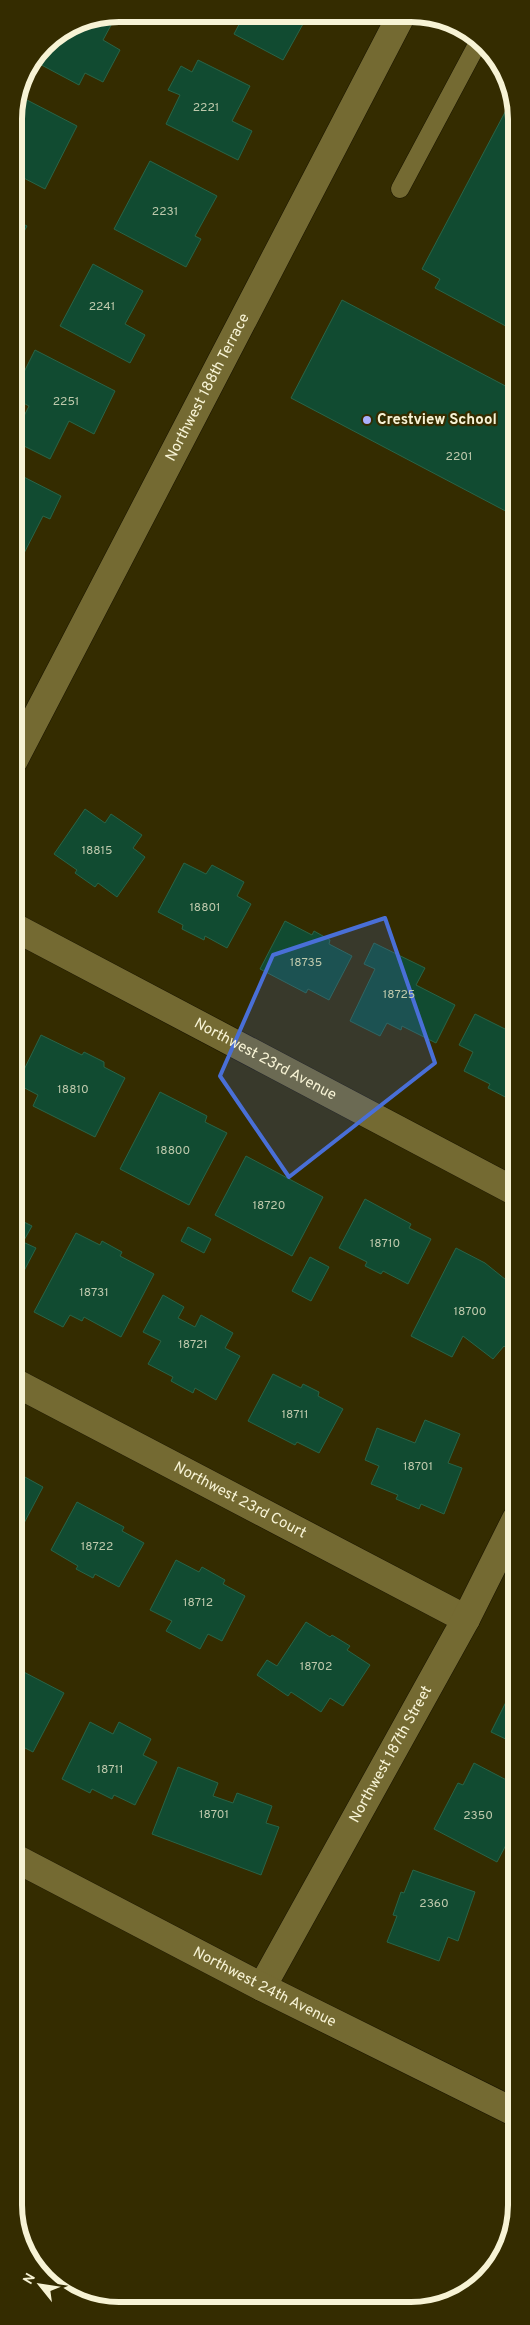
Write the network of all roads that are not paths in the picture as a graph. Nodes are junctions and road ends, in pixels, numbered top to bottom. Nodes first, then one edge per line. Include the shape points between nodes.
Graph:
1 (398, 22) edge
2 (475, 48) edge
3 (400, 189) dead end
4 (23, 743) edge
5 (23, 932) edge
6 (507, 1188) edge
7 (22, 1386) edge
8 (507, 1536) edge
9 (466, 1619) junction
10 (22, 1862) edge
11 (262, 1987) junction
12 (507, 2110) edge

1 - 4 street, Northwest 188th Terrace
2 - 3 lane
5 - 6 street, Northwest 23rd Avenue
7 - 9 street, Northwest 23rd Court
8 - 9 street, Northwest 187th Street
9 - 11 street, Northwest 187th Street
10 - 11 street, Northwest 24th Avenue
11 - 12 street, Northwest 24th Avenue

